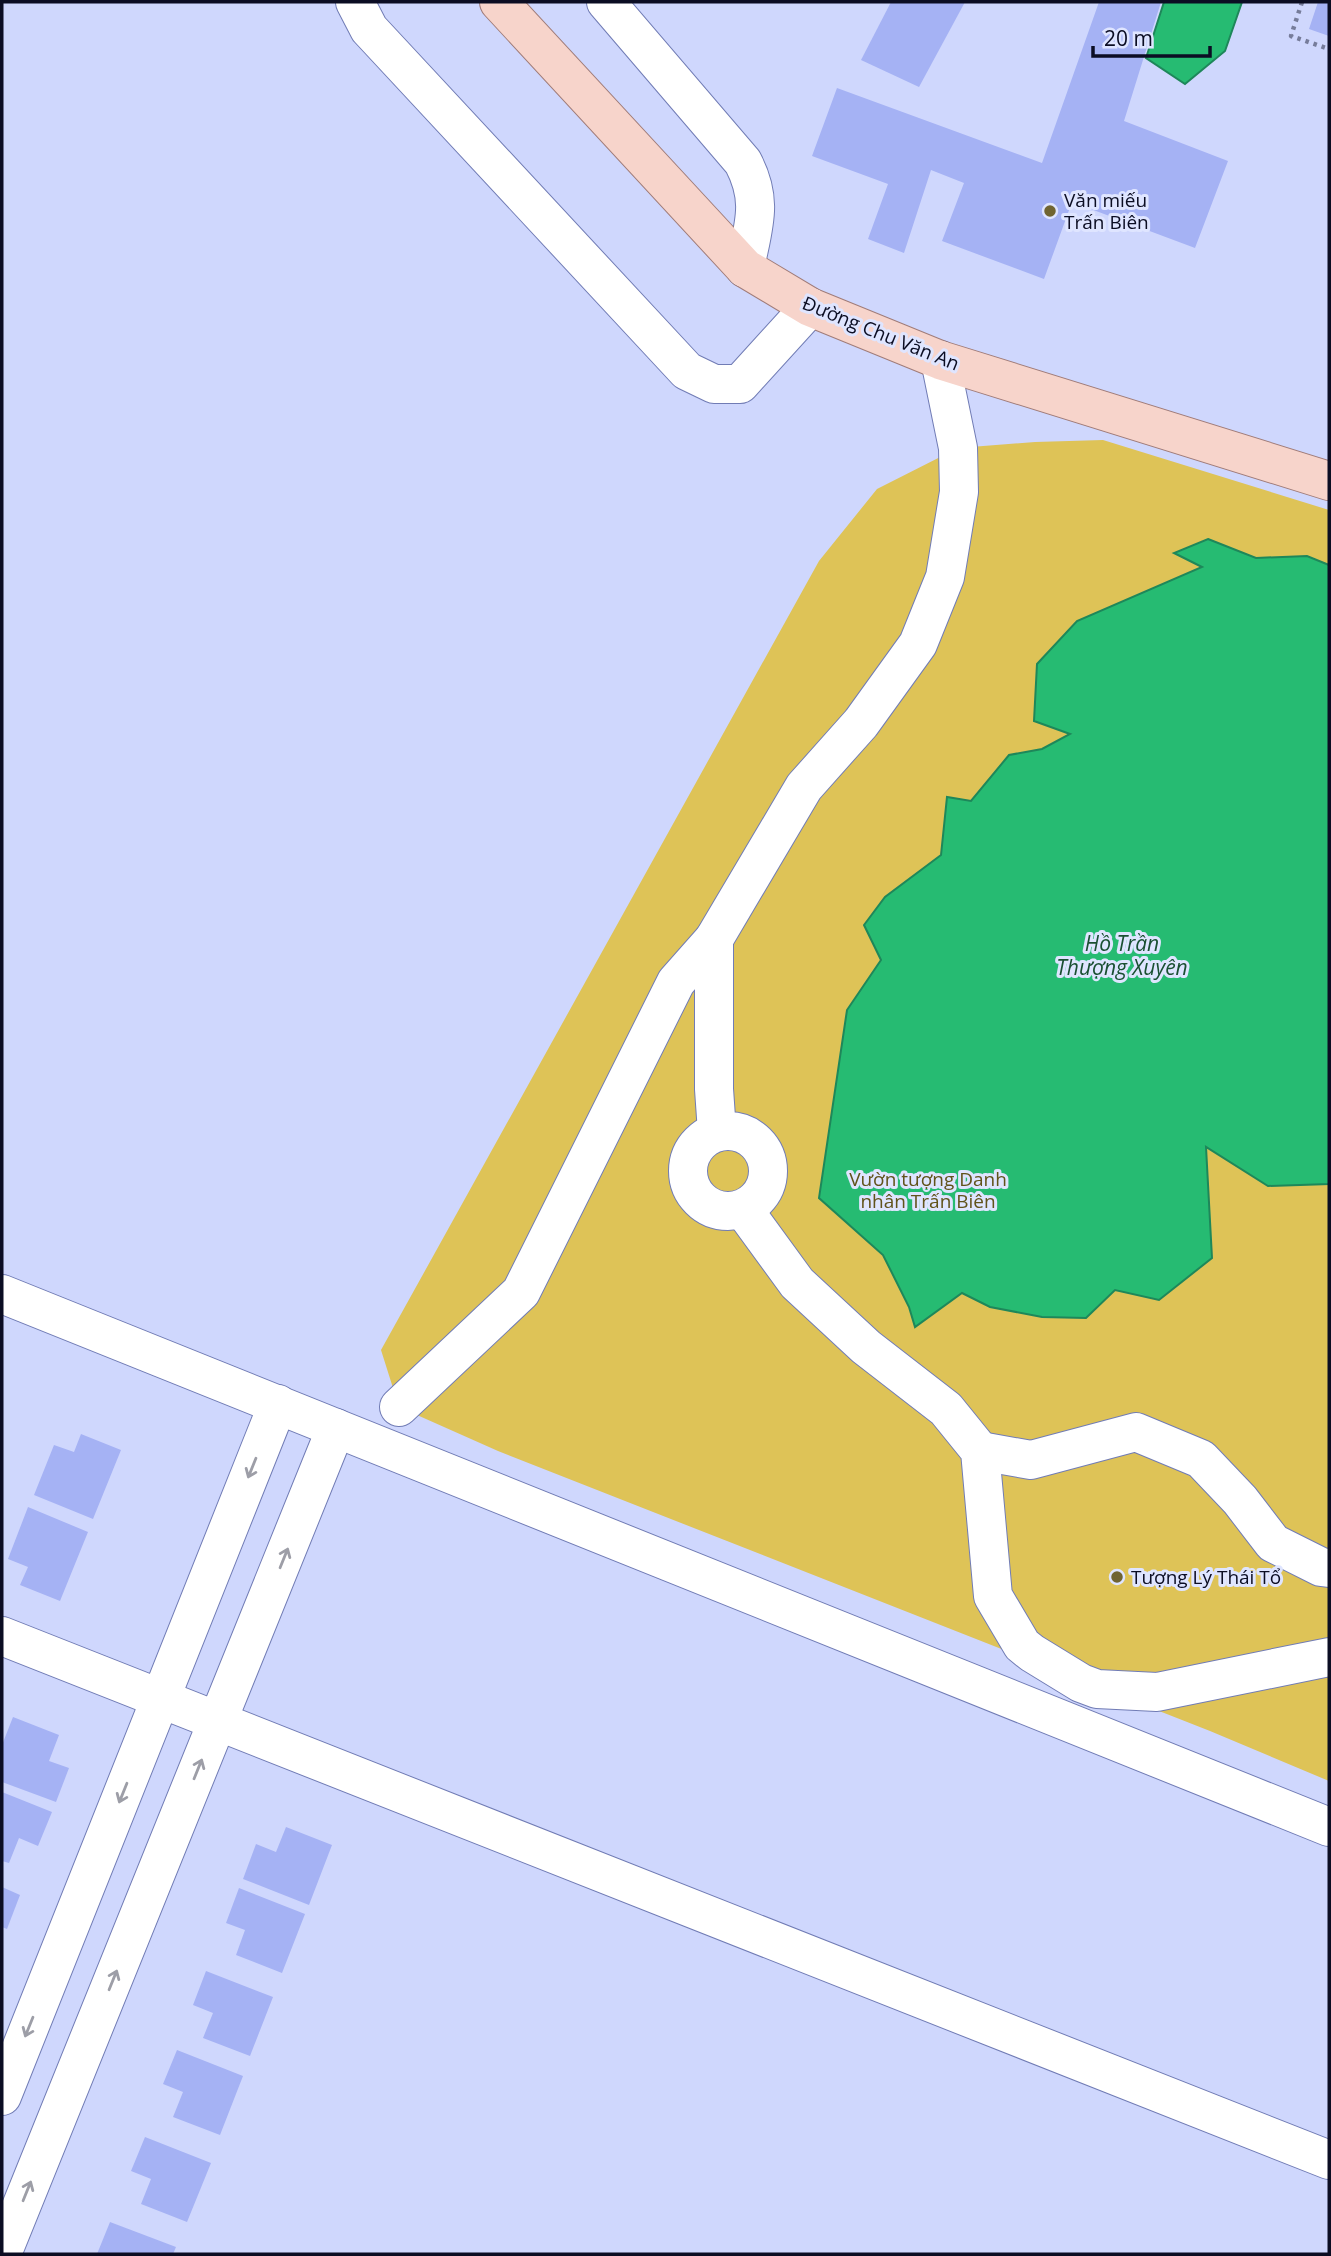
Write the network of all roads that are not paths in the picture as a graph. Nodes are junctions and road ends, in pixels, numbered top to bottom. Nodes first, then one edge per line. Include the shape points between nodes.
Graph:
1 (355, 2) edge
2 (499, 2) edge
3 (606, 2) edge
4 (745, 268) junction
5 (810, 307) junction
6 (940, 360) junction
7 (1329, 481) edge
8 (714, 939) junction
9 (717, 1132) junction
10 (743, 1209) junction
11 (2, 1294) edge
12 (278, 1404) junction
13 (399, 1407) dead end
14 (336, 1428) junction
15 (980, 1451) junction
16 (1329, 1568) edge
17 (2, 1636) edge
18 (1329, 1657) edge
19 (160, 1699) junction
20 (218, 1721) junction
21 (1329, 1827) edge
22 (2, 2096) edge
23 (1329, 2160) edge
24 (2, 2254) edge

1 - 5 street via 369,29 687,371 714,383 740,384
2 - 4 main road, Đường Chu Văn An
3 - 4 street via 743,162 753,181 756,206
4 - 5 main road, Đường Chu Văn An
5 - 6 main road, Đường Chu Văn An
6 - 7 main road, Đường Chu Văn An
6 - 8 street via 958,449 959,492 945,576 919,645 861,723 804,787
8 - 9 street
8 - 13 street via 676,982 521,1292
9 - 10 street via 743,1133 764,1152 769,1168 767,1185 758,1200
9 - 10 street via 693,1150 687,1166 689,1182 696,1197 710,1208 726,1212
10 - 15 street via 797,1283 866,1347 946,1409
11 - 12 street
12 - 14 street
12 -> 19 street
20 -> 14 street
14 - 21 street
15 - 16 street via 1031,1460 1136,1433 1202,1459 1273,1543
15 - 18 street via 993,1596 1022,1645 1081,1683 1097,1689 1157,1692
17 - 19 street
19 - 20 street
19 -> 22 street
20 - 23 street
24 -> 20 street

